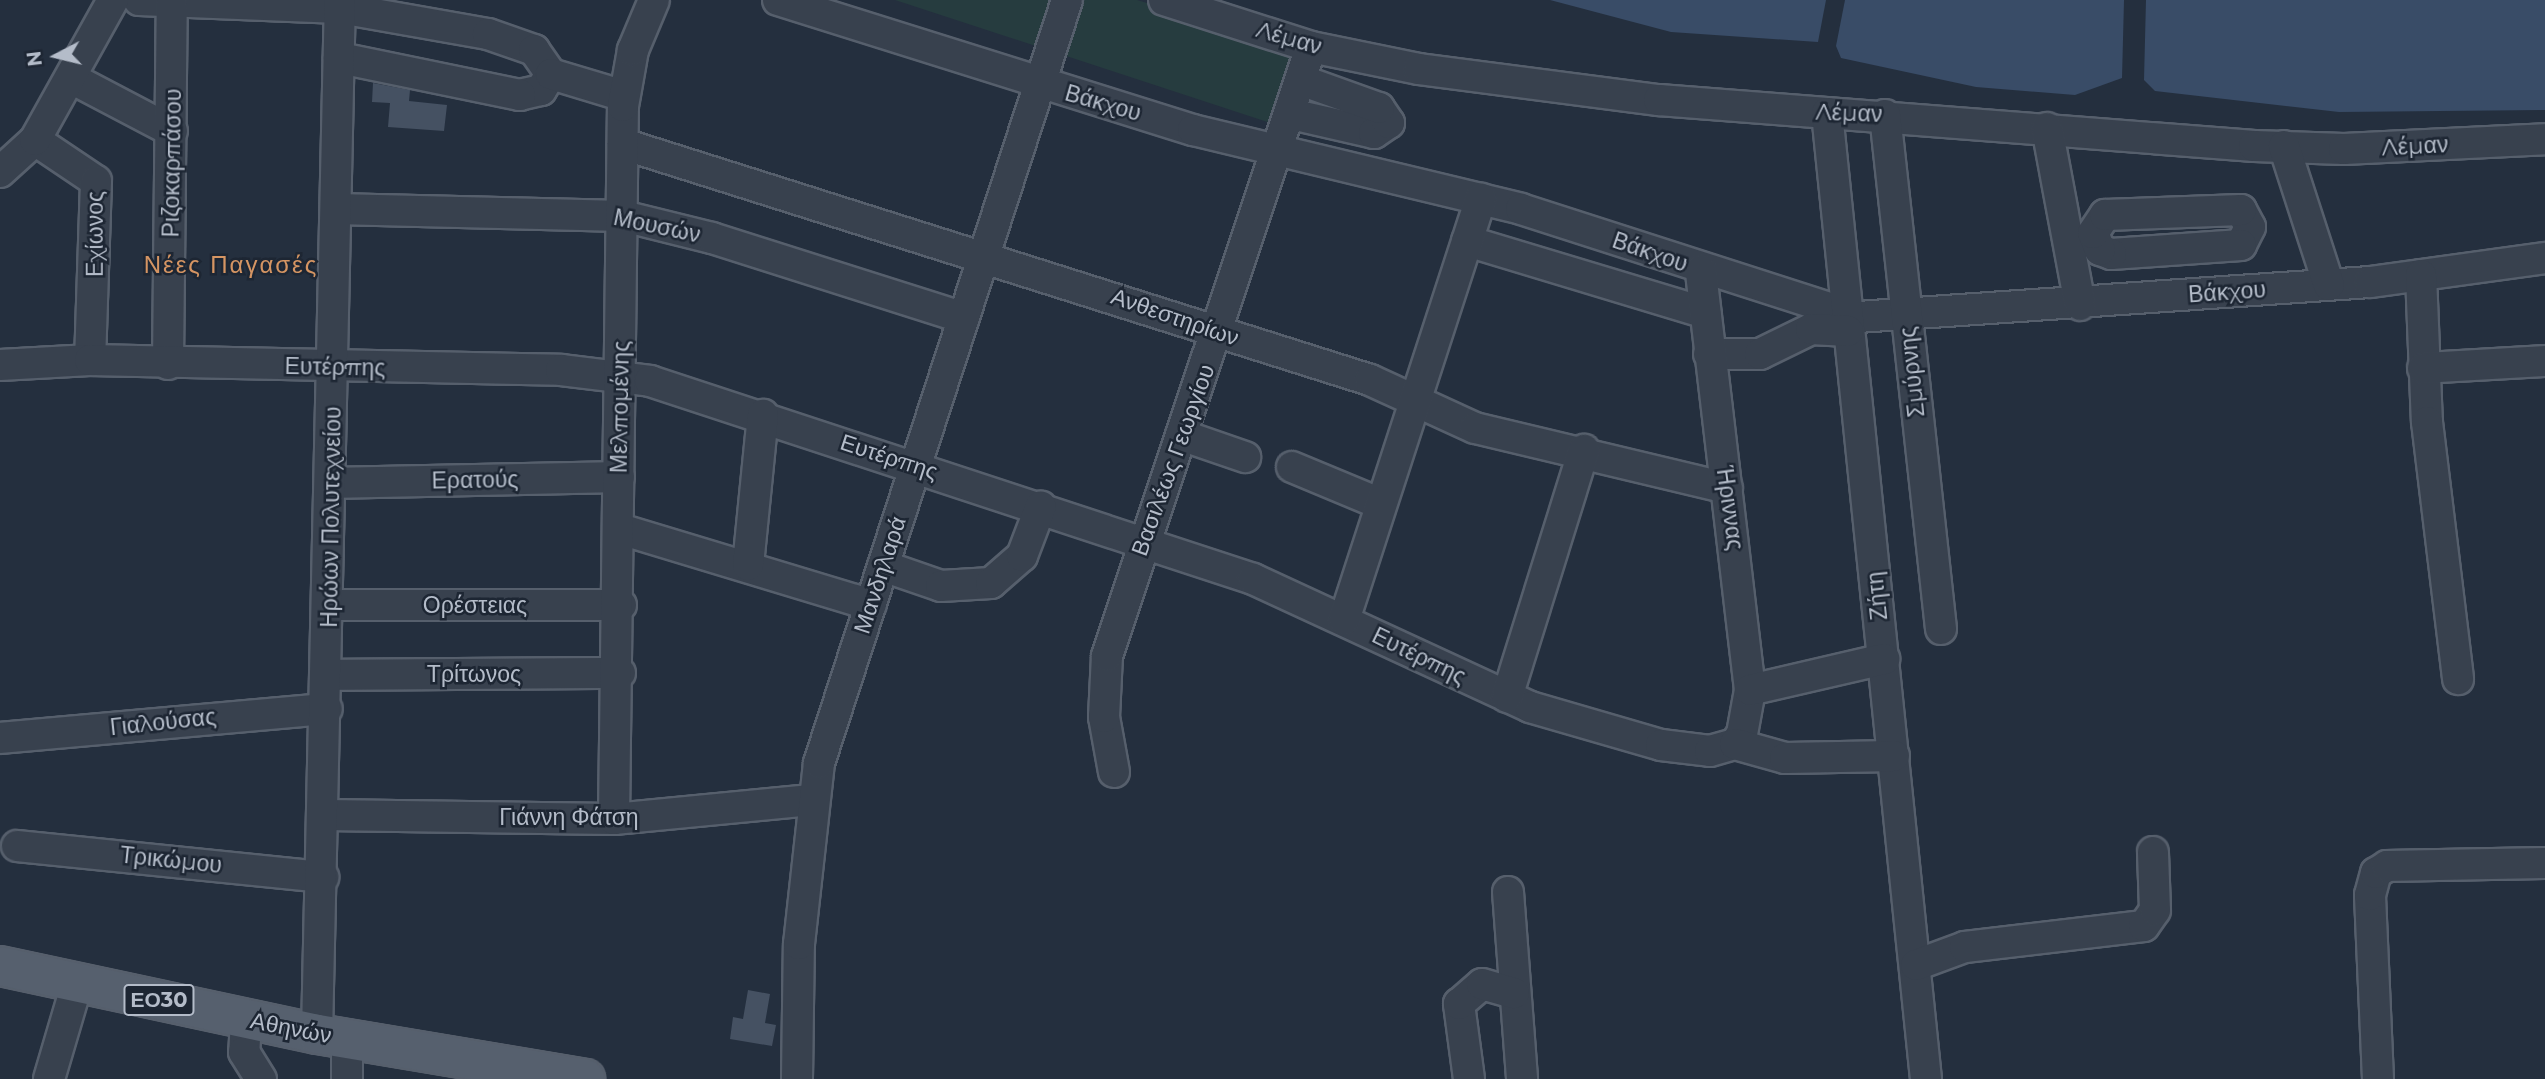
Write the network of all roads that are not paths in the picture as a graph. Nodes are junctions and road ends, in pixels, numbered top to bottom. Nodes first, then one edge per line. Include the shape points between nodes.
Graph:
1 (113, 0) edge
2 (139, 0) edge
3 (654, 0) edge
4 (778, 0) edge
5 (1068, 0) edge
6 (1164, 0) edge
7 (172, 4) junction
8 (340, 4) edge
9 (1311, 47) junction
10 (339, 58) junction
11 (551, 74) junction
12 (71, 78) junction
13 (1301, 80) junction
14 (1041, 85) junction
15 (624, 96) junction
16 (1828, 113) junction
17 (1290, 114) junction
18 (1885, 115) junction
19 (2047, 128) junction
20 (172, 131) junction
21 (2545, 139) edge
22 (35, 140) junction
23 (623, 144) junction
24 (2284, 146) junction
25 (1279, 154) junction
26 (0, 172) edge
27 (1481, 198) junction
28 (336, 209) junction
29 (623, 216) junction
30 (1467, 241) junction
31 (2202, 250) dead end
32 (984, 258) junction
33 (2545, 258) edge
34 (1702, 270) junction
35 (2421, 275) junction
36 (2329, 285) junction
37 (2210, 293) junction
38 (2080, 305) junction
39 (1705, 313) junction
40 (964, 318) junction
41 (1906, 318) junction
42 (1847, 323) junction
43 (1219, 331) junction
44 (1709, 354) junction
45 (90, 360) junction
46 (2545, 361) edge
47 (168, 364) junction
48 (0, 365) edge
49 (333, 368) junction
50 (2423, 368) junction
51 (620, 374) junction
52 (1415, 401) junction
53 (763, 415) junction
54 (1181, 435) junction
55 (1584, 450) junction
56 (1245, 457) dead end
57 (916, 466) junction
58 (1292, 467) dead end
59 (619, 477) junction
60 (331, 483) junction
61 (1727, 488) junction
62 (1381, 503) junction
63 (1041, 506) junction
64 (620, 529) junction
65 (1142, 541) junction
66 (748, 565) junction
67 (883, 566) junction
68 (329, 605) junction
69 (621, 605) junction
70 (871, 605) junction
71 (1344, 620) junction
72 (1941, 629) dead end
73 (1884, 659) junction
74 (620, 673) junction
75 (328, 675) junction
76 (2458, 679) dead end
77 (1750, 690) junction
78 (1507, 697) junction
79 (327, 709) junction
80 (0, 738) edge
81 (1735, 744) junction
82 (1894, 756) junction
83 (1114, 772) dead end
84 (811, 800) junction
85 (325, 815) junction
86 (614, 819) junction
87 (17, 846) dead end
88 (2153, 852) dead end
89 (2545, 863) edge
90 (323, 877) junction
91 (1508, 892) dead end
92 (1916, 965) junction
93 (0, 966) edge
94 (77, 985) junction
95 (1514, 993) junction
96 (246, 1018) junction
97 (332, 1037) junction
98 (444, 1067) edge
99 (49, 1079) edge
100 (261, 1079) edge
101 (347, 1079) edge
102 (585, 1079) edge
103 (797, 1079) edge
104 (1469, 1079) edge
105 (1522, 1079) edge
106 (1926, 1079) edge
107 (2378, 1079) edge

1 - 12 street
2 - 7 street
3 - 15 street, Μελπομένης
4 - 14 street, Βάκχου
5 - 14 street, Μανδηλαρά
6 - 9 street, Λέμαν
7 - 8 street
7 - 20 street, Ριζοκαρπάσου
8 - 10 street, Ηρώων Πολυτεχνείου
8 - 11 street via 488,34 534,50
9 - 13 street, Βασιλέως Γεωργίου
9 - 16 street, Λέμαν via 1419,69 1659,100
10 - 11 street via 520,95 541,90
10 - 28 street, Ηρώων Πολυτεχνείου
11 - 15 street
12 - 20 street
12 - 22 street
13 - 17 street, Βασιλέως Γεωργίου
13 - 17 street via 1379,108 1389,123 1374,133
14 - 25 street, Βάκχου
14 - 32 street, Μανδηλαρά
15 - 23 street, Μελπομένης
16 - 18 street, Λέμαν
16 - 42 street, Ζήτη
17 - 25 street, Βασιλέως Γεωργίου
18 - 19 street, Λέμαν
18 - 41 street, Σμύρνης
19 - 24 street, Λέμαν
19 - 38 street
20 - 47 street, Ριζοκαρπάσου
21 - 24 street, Λέμαν
22 - 26 street
22 - 45 street, Εχίωνος via 96,181
23 - 29 street, Μελπομένης
23 - 32 street, Ανθεστηρίων
24 - 36 street
25 - 27 street, Βάκχου
25 - 43 street, Βασιλέως Γεωργίου
27 - 30 street
27 - 34 street, Βάκχου
28 - 29 street, Μουσών
28 - 49 street, Ηρώων Πολυτεχνείου
29 - 40 street, Μουσών via 739,246
29 - 51 street, Μελπομένης
30 - 39 street
30 - 52 street
31 - 37 street
32 - 40 street, Μανδηλαρά
32 - 43 street, Ανθεστηρίων
33 - 35 street, Βάκχου
34 - 39 street, Ήριννας
34 - 42 street, Βάκχου
35 - 36 street, Βάκχου
35 - 50 street
36 - 37 street, Βάκχου
37 - 38 street, Βάκχου
38 - 41 street, Βάκχου
39 - 44 street, Ήριννας
40 - 57 street, Μανδηλαρά
41 - 42 street, Βάκχου
41 - 72 street, Σμύρνης
42 - 44 street via 1811,329 1759,354
42 - 73 street, Ζήτη
43 - 52 street, Ανθεστηρίων
43 - 54 street, Βασιλέως Γεωργίου
44 - 61 street, Ήριννας
45 - 47 street, Ευτέρπης
45 - 48 street, Ευτέρπης
46 - 50 street
47 - 49 street, Ευτέρπης
49 - 51 street, Ευτέρπης
49 - 60 street, Ηρώων Πολυτεχνείου
50 - 76 street
51 - 53 street, Ευτέρπης
51 - 59 street, Μελπομένης
52 - 55 street, Ανθεστηρίων via 1488,431
52 - 62 street
53 - 57 street, Ευτέρπης
53 - 66 street
54 - 56 street
54 - 65 street, Βασιλέως Γεωργίου
55 - 61 street, Ανθεστηρίων
55 - 78 street
57 - 63 street, Ευτέρπης
57 - 67 street, Μανδηλαρά
58 - 62 street
59 - 60 street, Ερατούς
59 - 64 street, Μελπομένης
60 - 68 street, Ηρώων Πολυτεχνείου
61 - 77 street, Ήριννας
62 - 71 street
63 - 65 street, Ευτέρπης
63 - 67 street via 1022,556 991,583 941,586
64 - 66 street
64 - 69 street, Μελπομένης
65 - 71 street, Ευτέρπης
65 - 83 street, Βασιλέως Γεωργίου via 1105,667 1104,717
66 - 70 street
67 - 70 street, Μανδηλαρά
68 - 69 street, Ορέστειας
68 - 75 street, Ηρώων Πολυτεχνείου
69 - 74 street, Μελπομένης
70 - 84 street, Μανδηλαρά
71 - 78 street, Ευτέρπης
73 - 77 street
73 - 82 street, Ζήτη
74 - 75 street, Τρίτωνος
74 - 86 street, Μελπομένης
75 - 79 street, Ηρώων Πολυτεχνείου
77 - 81 street, Ήριννας via 1748,722
78 - 81 street, Ευτέρπης via 1661,746 1710,751
79 - 80 street, Γιαλούσας
79 - 85 street, Ηρώων Πολυτεχνείου
81 - 82 street via 1785,758
82 - 92 street, Ζήτη
84 - 86 street, Γιάννη Φάτση
84 - 103 street, Μανδηλαρά via 799,944
85 - 86 street, Γιάννη Φάτση
85 - 90 street, Ηρώων Πολυτεχνείου
87 - 90 street, Τρικώμου
88 - 92 street via 2155,910 2144,926 1965,947
89 - 107 street via 2386,866 2376,873 2370,895
90 - 97 street, Ηρώων Πολυτεχνείου
91 - 95 street
92 - 106 street, Ζήτη
93 - 94 main road, Αθηνών / ΕΟ30
94 - 96 main road, Αθηνών / ΕΟ30
94 - 99 street
95 - 104 street via 1482,984 1459,1004
95 - 105 street
96 - 97 main road, Αθηνών / ΕΟ30
96 - 100 street via 244,1052
97 - 98 main road, Αθηνών / ΕΟ30
97 - 101 street, Ηρώων Πολυτεχνείου
98 - 102 main road, Αθηνών / ΕΟ30

